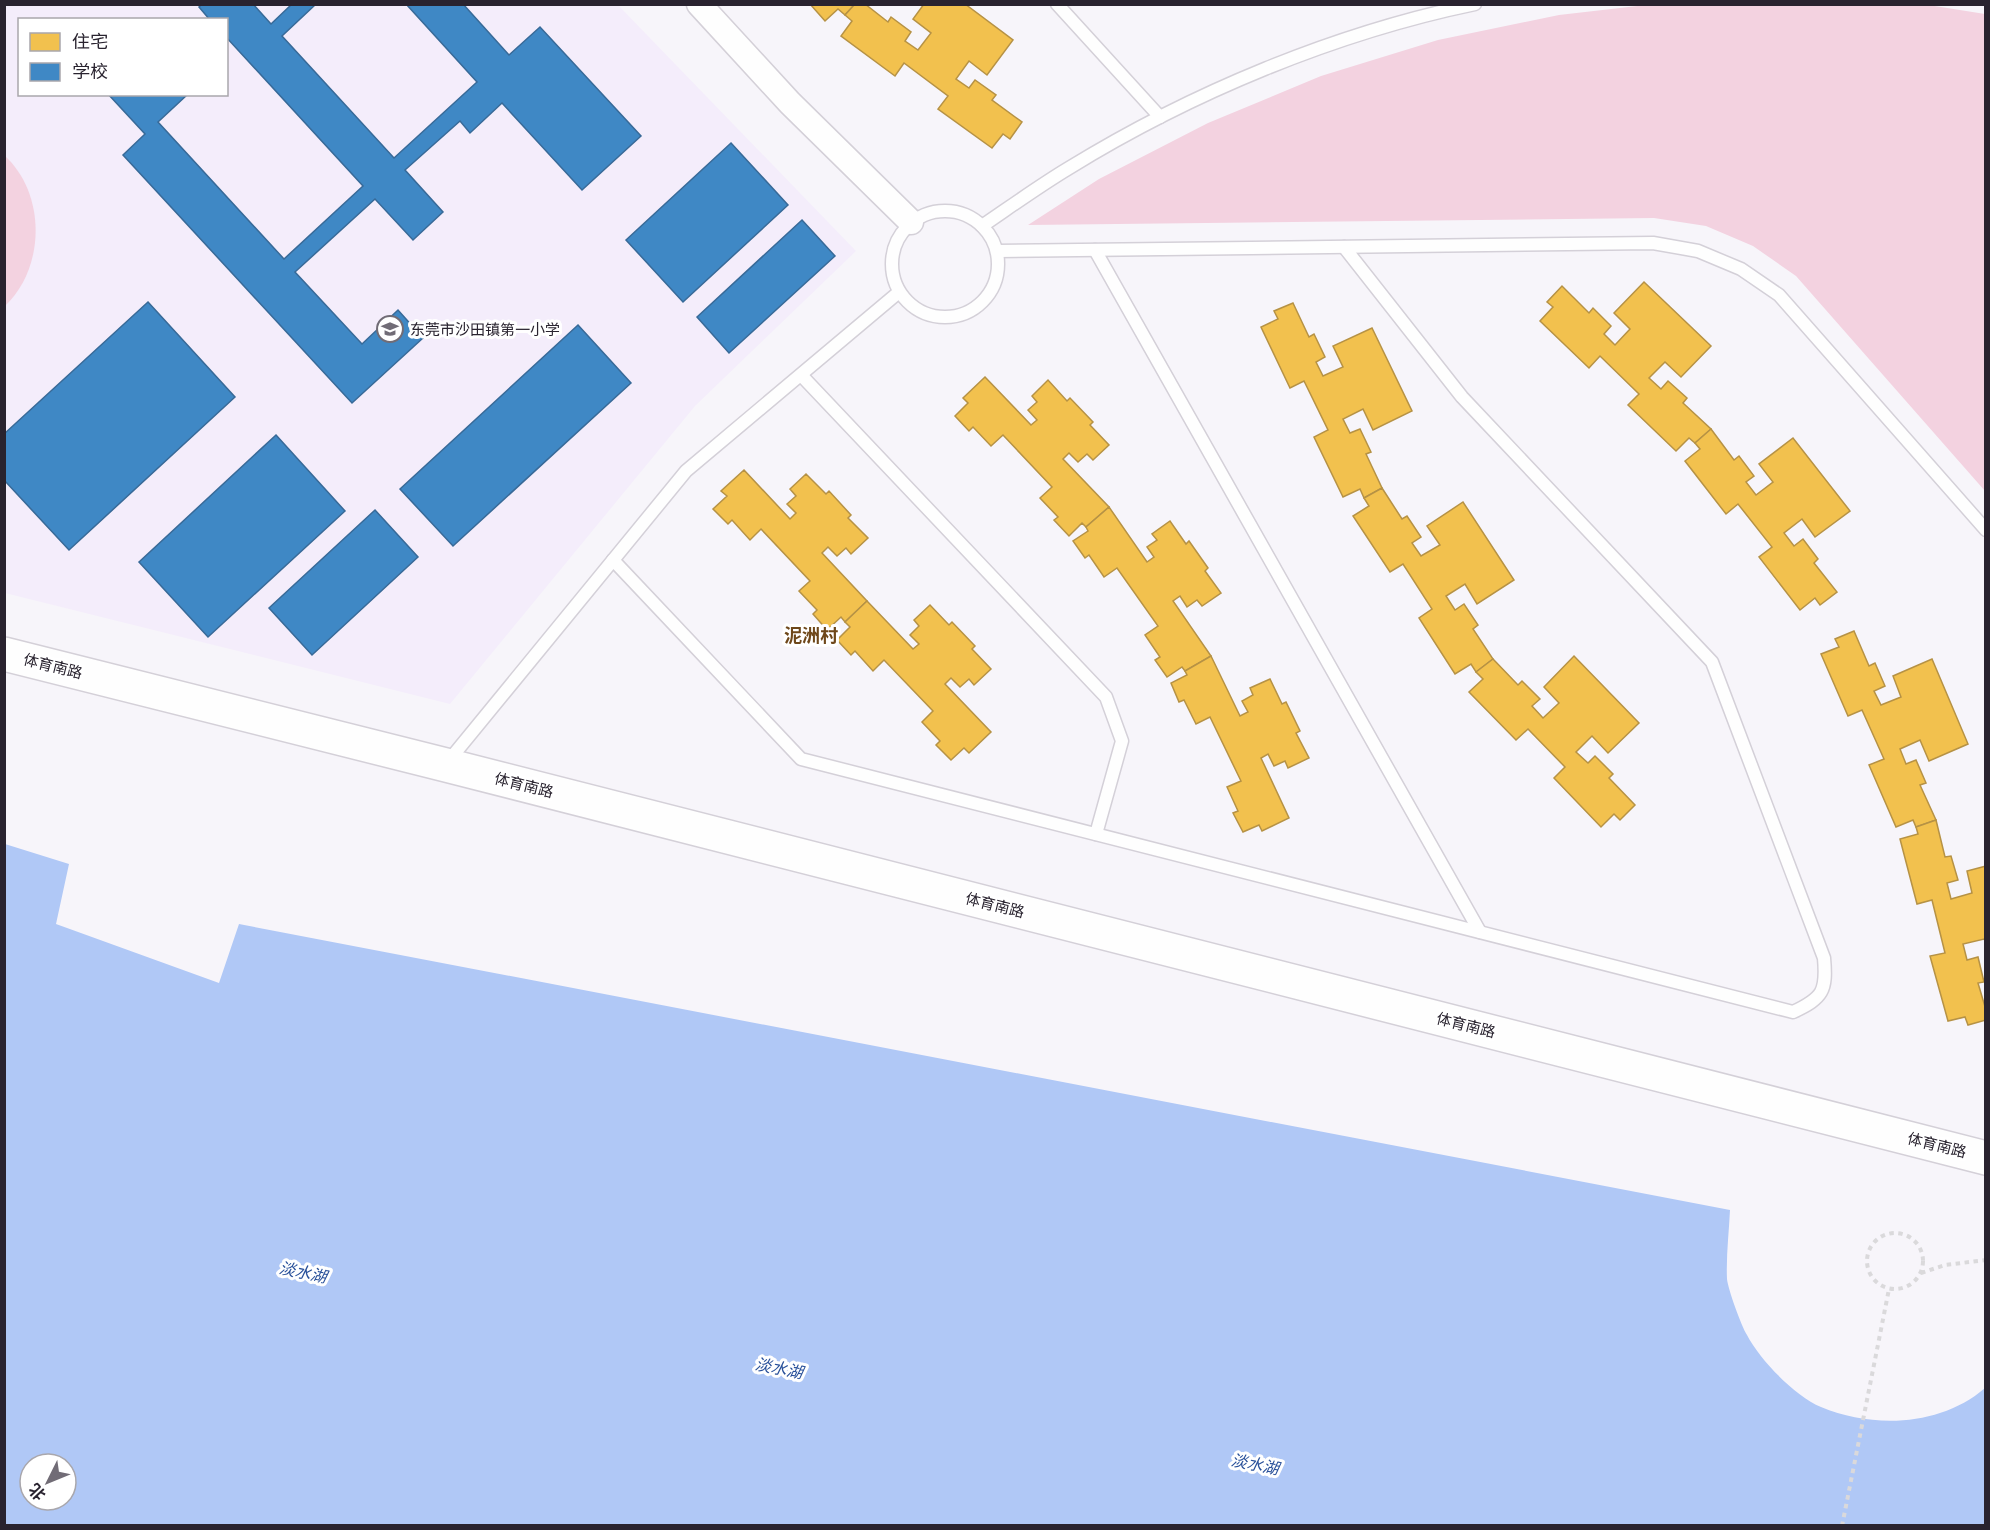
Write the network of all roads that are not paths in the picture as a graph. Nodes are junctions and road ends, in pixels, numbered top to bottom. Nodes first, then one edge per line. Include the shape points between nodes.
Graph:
1 (699, 4) edge
2 (1057, 4) edge
3 (1475, 4) edge
4 (1442, 8) edge
5 (1160, 117) junction
6 (911, 222) junction
7 (982, 226) junction
8 (1344, 247) junction
9 (1095, 250) junction
10 (997, 251) junction
11 (899, 292) junction
12 (801, 375) junction
13 (1986, 530) edge
14 (613, 560) junction
15 (4, 654) edge
16 (446, 765) junction
17 (1096, 834) junction
18 (1480, 932) junction
19 (1986, 1158) edge

1 - 6 street via 790,103
2 - 5 lane
3 - 4 lane
4 - 5 lane via 1252,75
5 - 7 lane via 1069,168
6 - 7 lane via 939,211 954,211
6 - 11 lane via 900,234 891,263
7 - 10 lane
8 - 9 lane
8 - 13 lane via 1653,243 1698,251 1741,268 1779,295
8 - 18 lane via 1462,397 1712,662 1824,958 1826,982 1814,1002 1793,1012
9 - 10 lane
9 - 18 lane
10 - 11 lane via 996,281 979,306 966,314 951,318 922,313
11 - 12 lane
12 - 14 lane via 686,471
12 - 17 lane via 1106,697 1122,741
14 - 16 lane
14 - 17 lane via 801,759
15 - 16 street, 体育南路
16 - 19 street, 体育南路
17 - 18 lane

